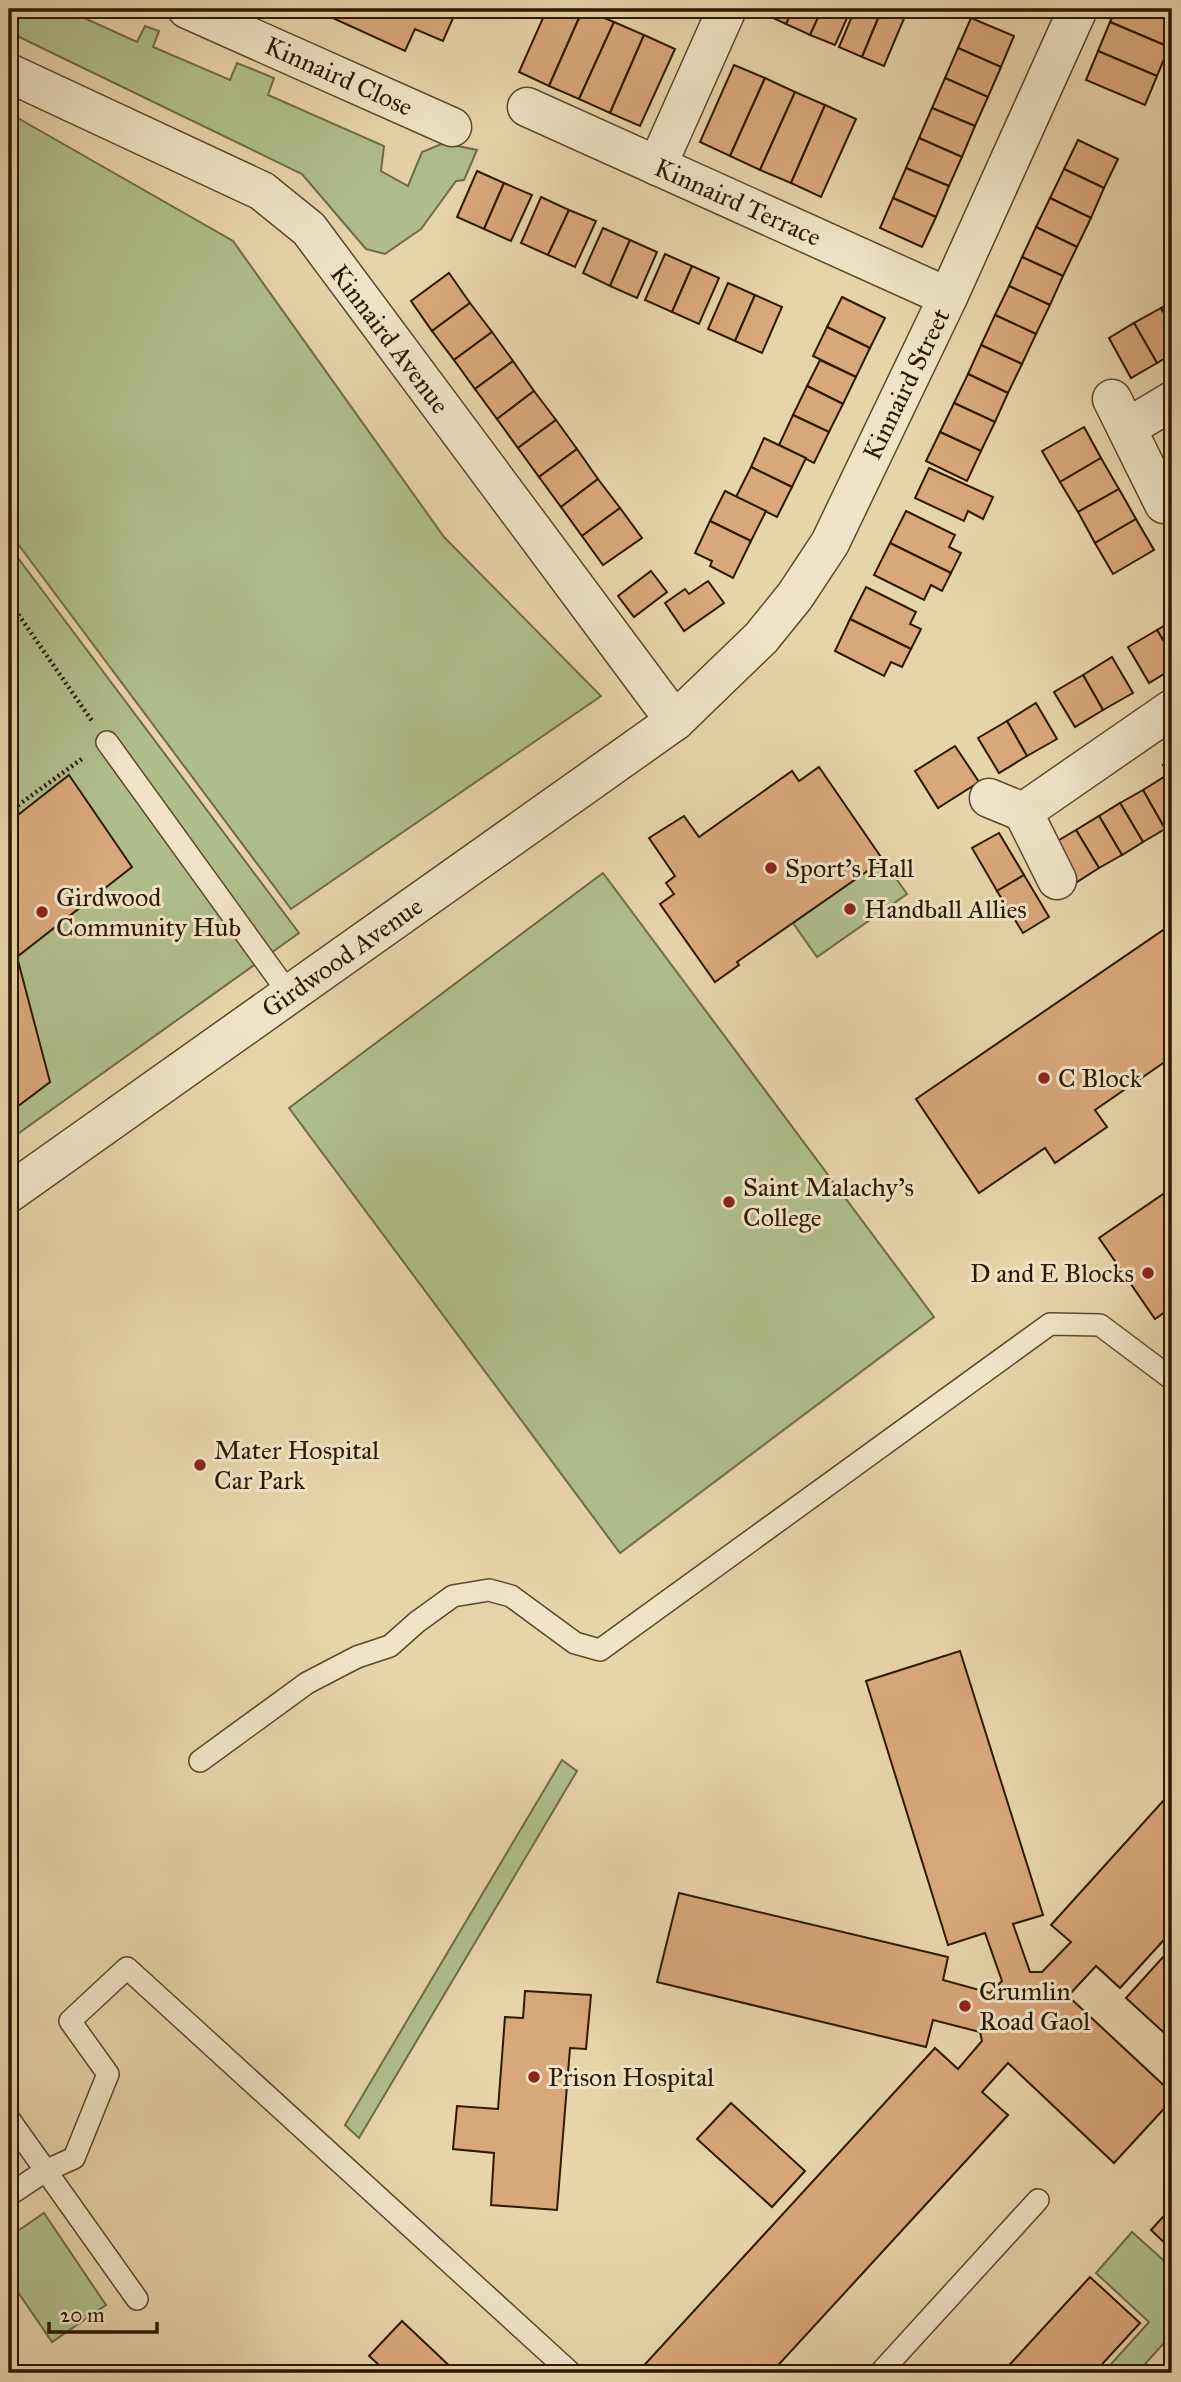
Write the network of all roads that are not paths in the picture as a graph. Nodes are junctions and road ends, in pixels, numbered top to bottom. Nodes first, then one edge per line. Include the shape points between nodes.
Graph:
1 (187, 9) edge
2 (727, 9) edge
3 (1067, 12) edge
4 (9, 72) edge
5 (527, 107) dead end
6 (452, 127) dead end
7 (657, 166) junction
8 (948, 297) junction
9 (1172, 401) edge
10 (1164, 504) dead end
11 (1172, 709) edge
12 (676, 721) junction
13 (107, 742) road end
14 (1057, 880) dead end
15 (290, 995) junction
16 (9, 1193) edge
17 (1172, 1379) edge
18 (200, 1761) dead end
19 (9, 2119) edge
20 (45, 2171) junction
21 (9, 2195) edge
22 (1038, 2200) dead end
23 (137, 2299) dead end
24 (571, 2373) edge
25 (880, 2373) edge

1 - 6 street, Kinnaird Close
2 - 7 street
3 - 8 street, Kinnaird Street
4 - 12 street, Kinnaird Avenue via 262,191 309,229
5 - 7 street, Kinnaird Terrace
7 - 8 street, Kinnaird Terrace
8 - 12 street, Kinnaird Street via 830,543 761,638
9 - 10 street via 1120,414
11 - 14 street via 1006,805
12 - 15 street, Girdwood Avenue
13 - 15 lane
15 - 16 street, Girdwood Avenue
17 - 18 lane via 1100,1325 1050,1324 600,1650 575,1643 511,1596 489,1591 453,1597 390,1646 307,1683
19 - 20 lane
20 - 21 lane
20 - 23 lane
20 - 24 lane via 74,2158 108,2074 70,2021 127,1968
22 - 25 lane

